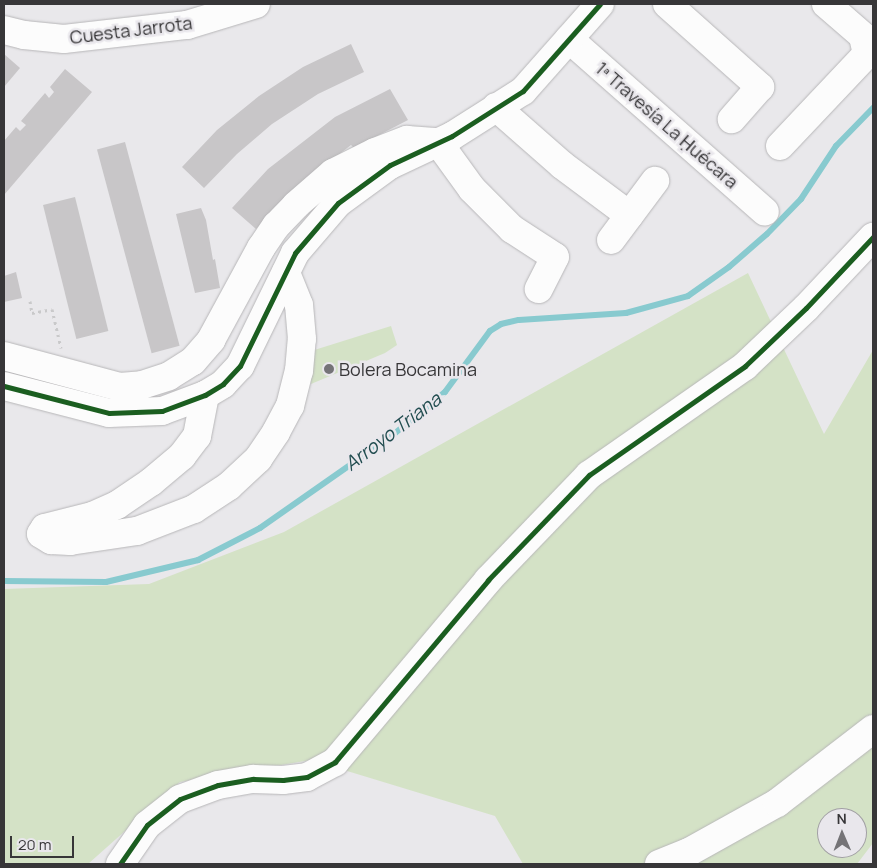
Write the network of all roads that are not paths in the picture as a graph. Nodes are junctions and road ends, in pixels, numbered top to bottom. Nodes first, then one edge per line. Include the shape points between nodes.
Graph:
1 (256, 4) edge
2 (600, 4) edge
3 (667, 4) edge
4 (826, 4) edge
5 (4, 30) edge
6 (569, 39) junction
7 (496, 108) junction
8 (732, 119) dead end
9 (438, 142) junction
10 (780, 146) dead end
11 (652, 179) dead end
12 (766, 212) dead end
13 (629, 215) junction
14 (873, 237) edge
15 (611, 240) dead end
16 (286, 273) junction
17 (539, 289) dead end
18 (4, 356) edge
19 (4, 386) edge
20 (204, 395) junction
21 (873, 729) edge
22 (120, 864) edge
23 (659, 864) edge

1 - 5 street, Cuesta Jarrota via 187,25 64,39
2 - 6 street
3 - 8 street via 760,87
4 - 10 street via 863,36 867,54
6 - 7 street via 522,91
6 - 12 street, 1ª Travesía La Ḥuécara
7 - 9 street
7 - 13 street
9 - 16 street via 390,165 338,204 295,254
9 - 17 street via 472,189 512,229 555,257
9 - 18 street via 407,140 375,152 333,173 296,204 261,248 211,340 193,361 169,376 142,385 120,387
11 - 13 street
13 - 15 street
14 - 22 street via 745,366 589,475 488,580 335,762 307,777 253,779 218,785 180,799 147,825
16 - 20 street via 240,366 223,384
16 - 20 street via 299,305 302,339 299,371 290,406 258,459 228,486 194,508 137,531 70,541 51,540 41,534 44,528 92,516 117,505 182,456 197,436
19 - 20 street via 109,413 162,411
21 - 23 street via 777,803 689,852

